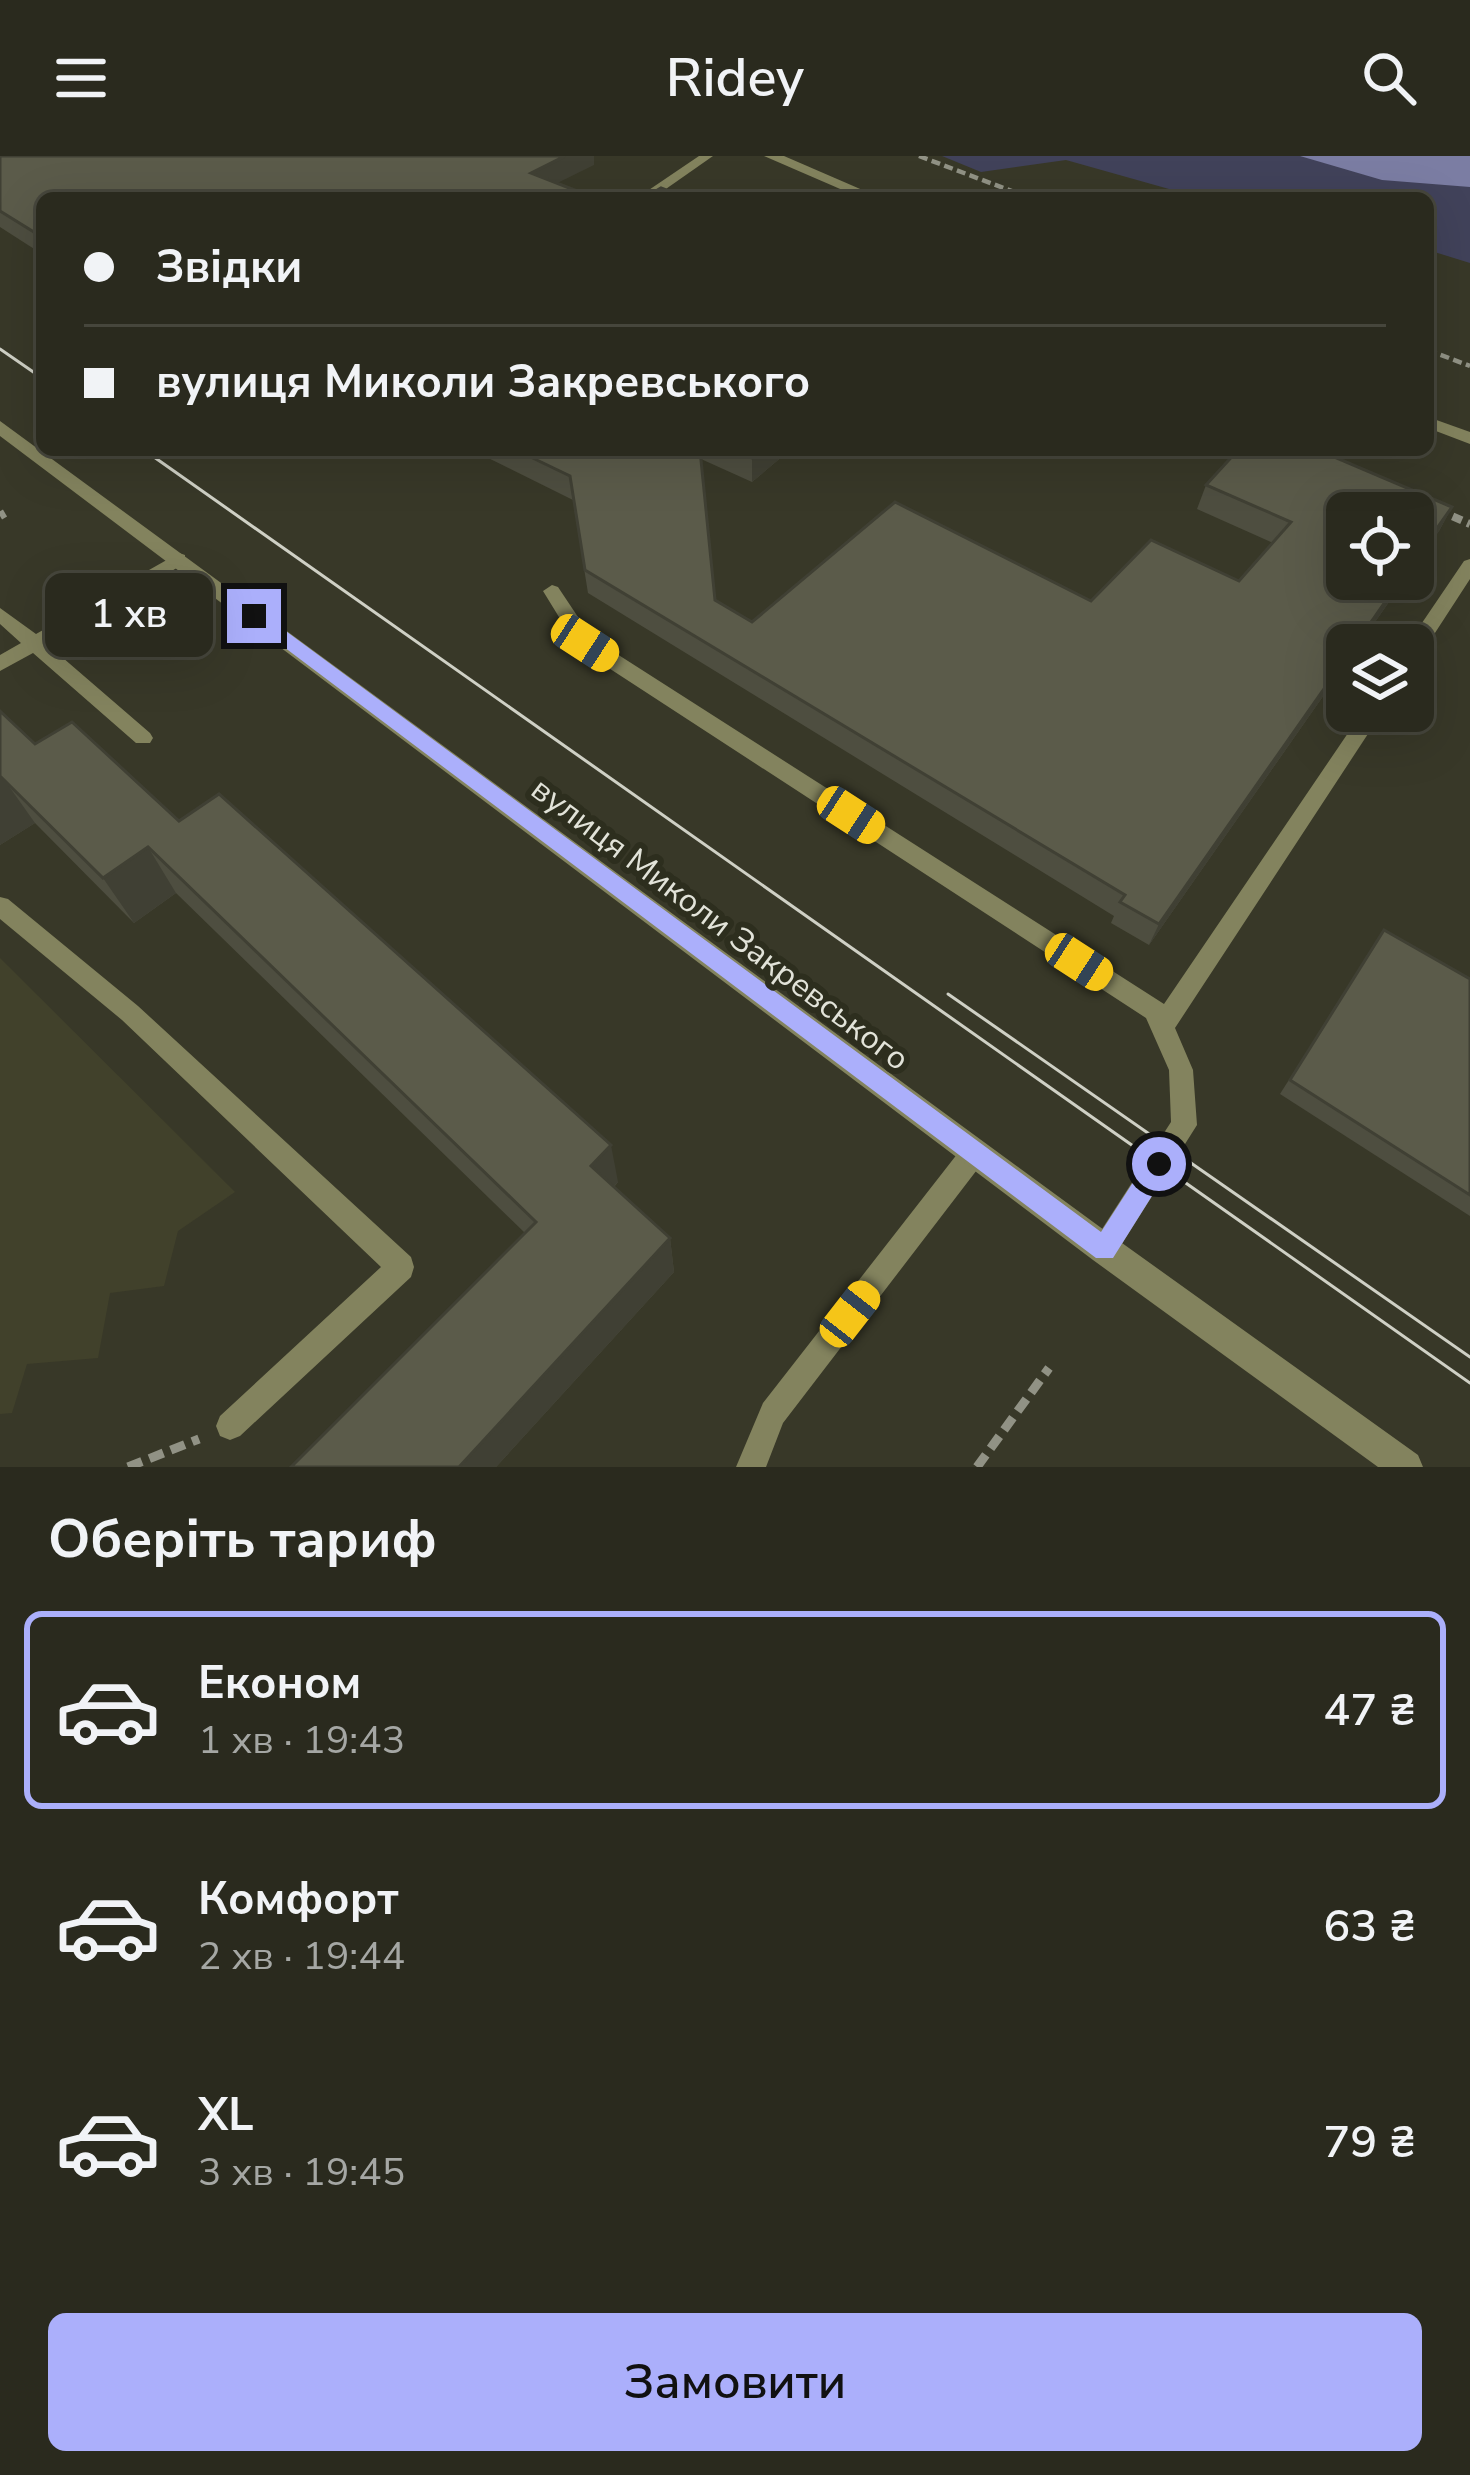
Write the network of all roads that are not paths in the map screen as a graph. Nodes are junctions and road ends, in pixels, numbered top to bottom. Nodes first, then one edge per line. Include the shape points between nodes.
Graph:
1 (707, 156) edge
2 (771, 156) edge
3 (653, 192) edge
4 (859, 192) edge
5 (1434, 424) edge
6 (0, 427) edge
7 (1470, 438) edge
8 (36, 454) edge
9 (39, 456) edge
10 (179, 560) junction
11 (1470, 565) edge
12 (552, 591) dead end
13 (0, 614) edge
14 (1430, 624) edge
15 (34, 644) junction
16 (0, 664) edge
17 (1359, 732) edge
18 (142, 738) dead end
19 (0, 906) edge
20 (1162, 1027) junction
21 (974, 1153) junction
22 (1104, 1249) junction
23 (230, 1426) road end
24 (751, 1467) edge
25 (1406, 1467) edge

1 - 3 lane
2 - 4 street
5 - 7 street
6 - 8 street, вулиця Миколи Закревського
9 - 10 street, вулиця Миколи Закревського
10 - 15 lane
10 - 21 street, вулиця Миколи Закревського
11 - 14 lane
12 - 20 lane via 585,643 1155,1011
13 - 15 lane
15 - 16 lane
15 - 18 lane
17 - 20 lane
19 - 23 lane via 130,1013 400,1267
20 - 22 lane via 1181,1070 1184,1125
21 - 22 street, вулиця Миколи Закревського
21 - 24 lane via 773,1413
22 - 25 street, вулиця Миколи Закревського

